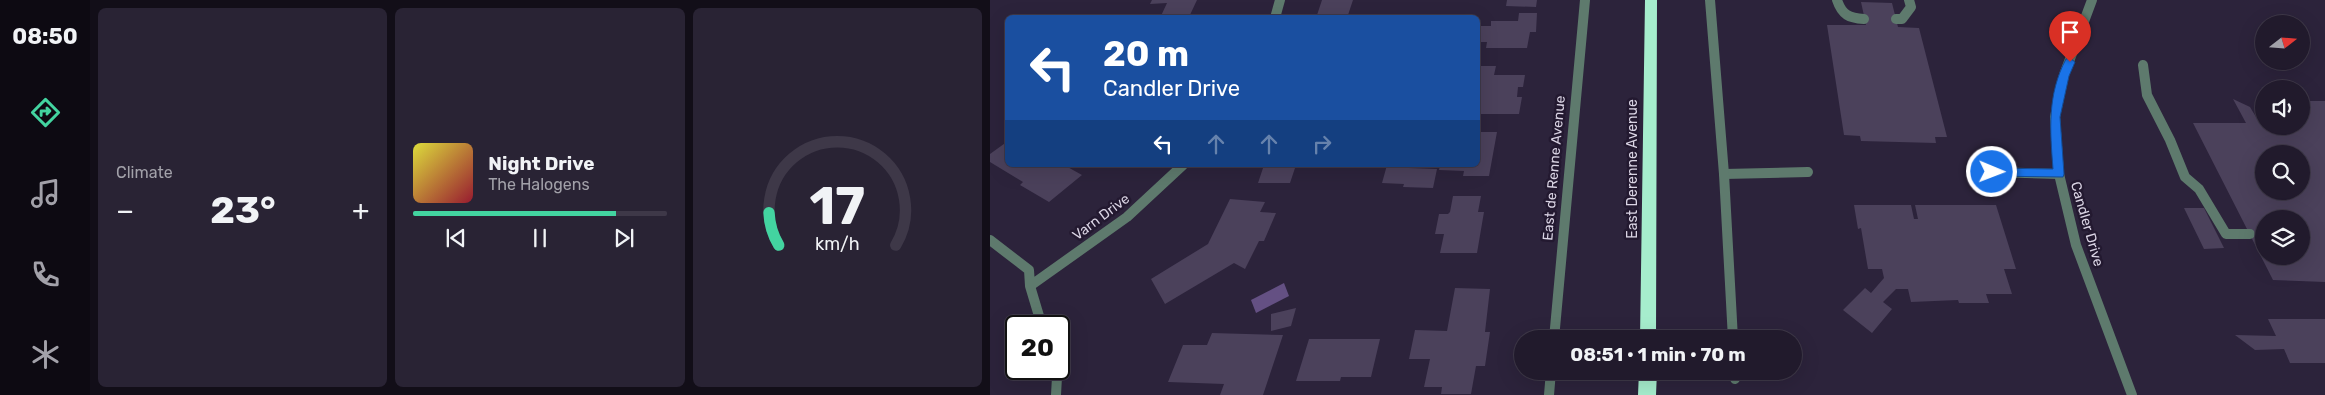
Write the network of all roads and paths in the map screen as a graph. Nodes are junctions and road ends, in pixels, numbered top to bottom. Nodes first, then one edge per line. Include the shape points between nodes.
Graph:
1 (1280, 0) edge
2 (1585, 0) edge
3 (1651, 0) edge
4 (1710, 0) edge
5 (1838, 0) edge
6 (1910, 0) edge
7 (2092, 0) edge
8 (1276, 15) edge
9 (1864, 19) dead end
10 (1896, 19) dead end
11 (2143, 65) dead end
12 (1181, 167) edge
13 (1808, 172) dead end
14 (1992, 172) dead end
15 (1724, 174) junction
16 (2059, 174) junction
17 (2250, 234) dead end
18 (990, 240) edge
19 (1030, 286) junction
20 (1039, 315) edge
21 (1555, 330) edge
22 (1648, 330) edge
23 (1733, 330) edge
24 (1057, 380) edge
25 (1550, 380) edge
26 (1648, 380) edge
27 (1056, 395) edge
28 (1549, 395) edge
29 (1648, 395) edge
30 (2132, 395) edge

1 - 8 street
2 - 21 street, East de Renne Avenue
3 - 22 highway, East Derenne Avenue
4 - 15 street
5 - 9 street via 1840,10 1849,18
6 - 10 street via 1912,7 1902,19
7 - 16 street, Candler Drive via 2064,76 2055,117
11 - 17 street via 2147,95 2185,177 2199,189 2226,234
12 - 19 street, Varn Drive via 1127,217
13 - 15 street
14 - 16 street
15 - 23 street
16 - 30 street, Candler Drive via 2076,245
18 - 19 street via 1029,270
19 - 20 street
24 - 27 street
25 - 28 street
26 - 29 highway

